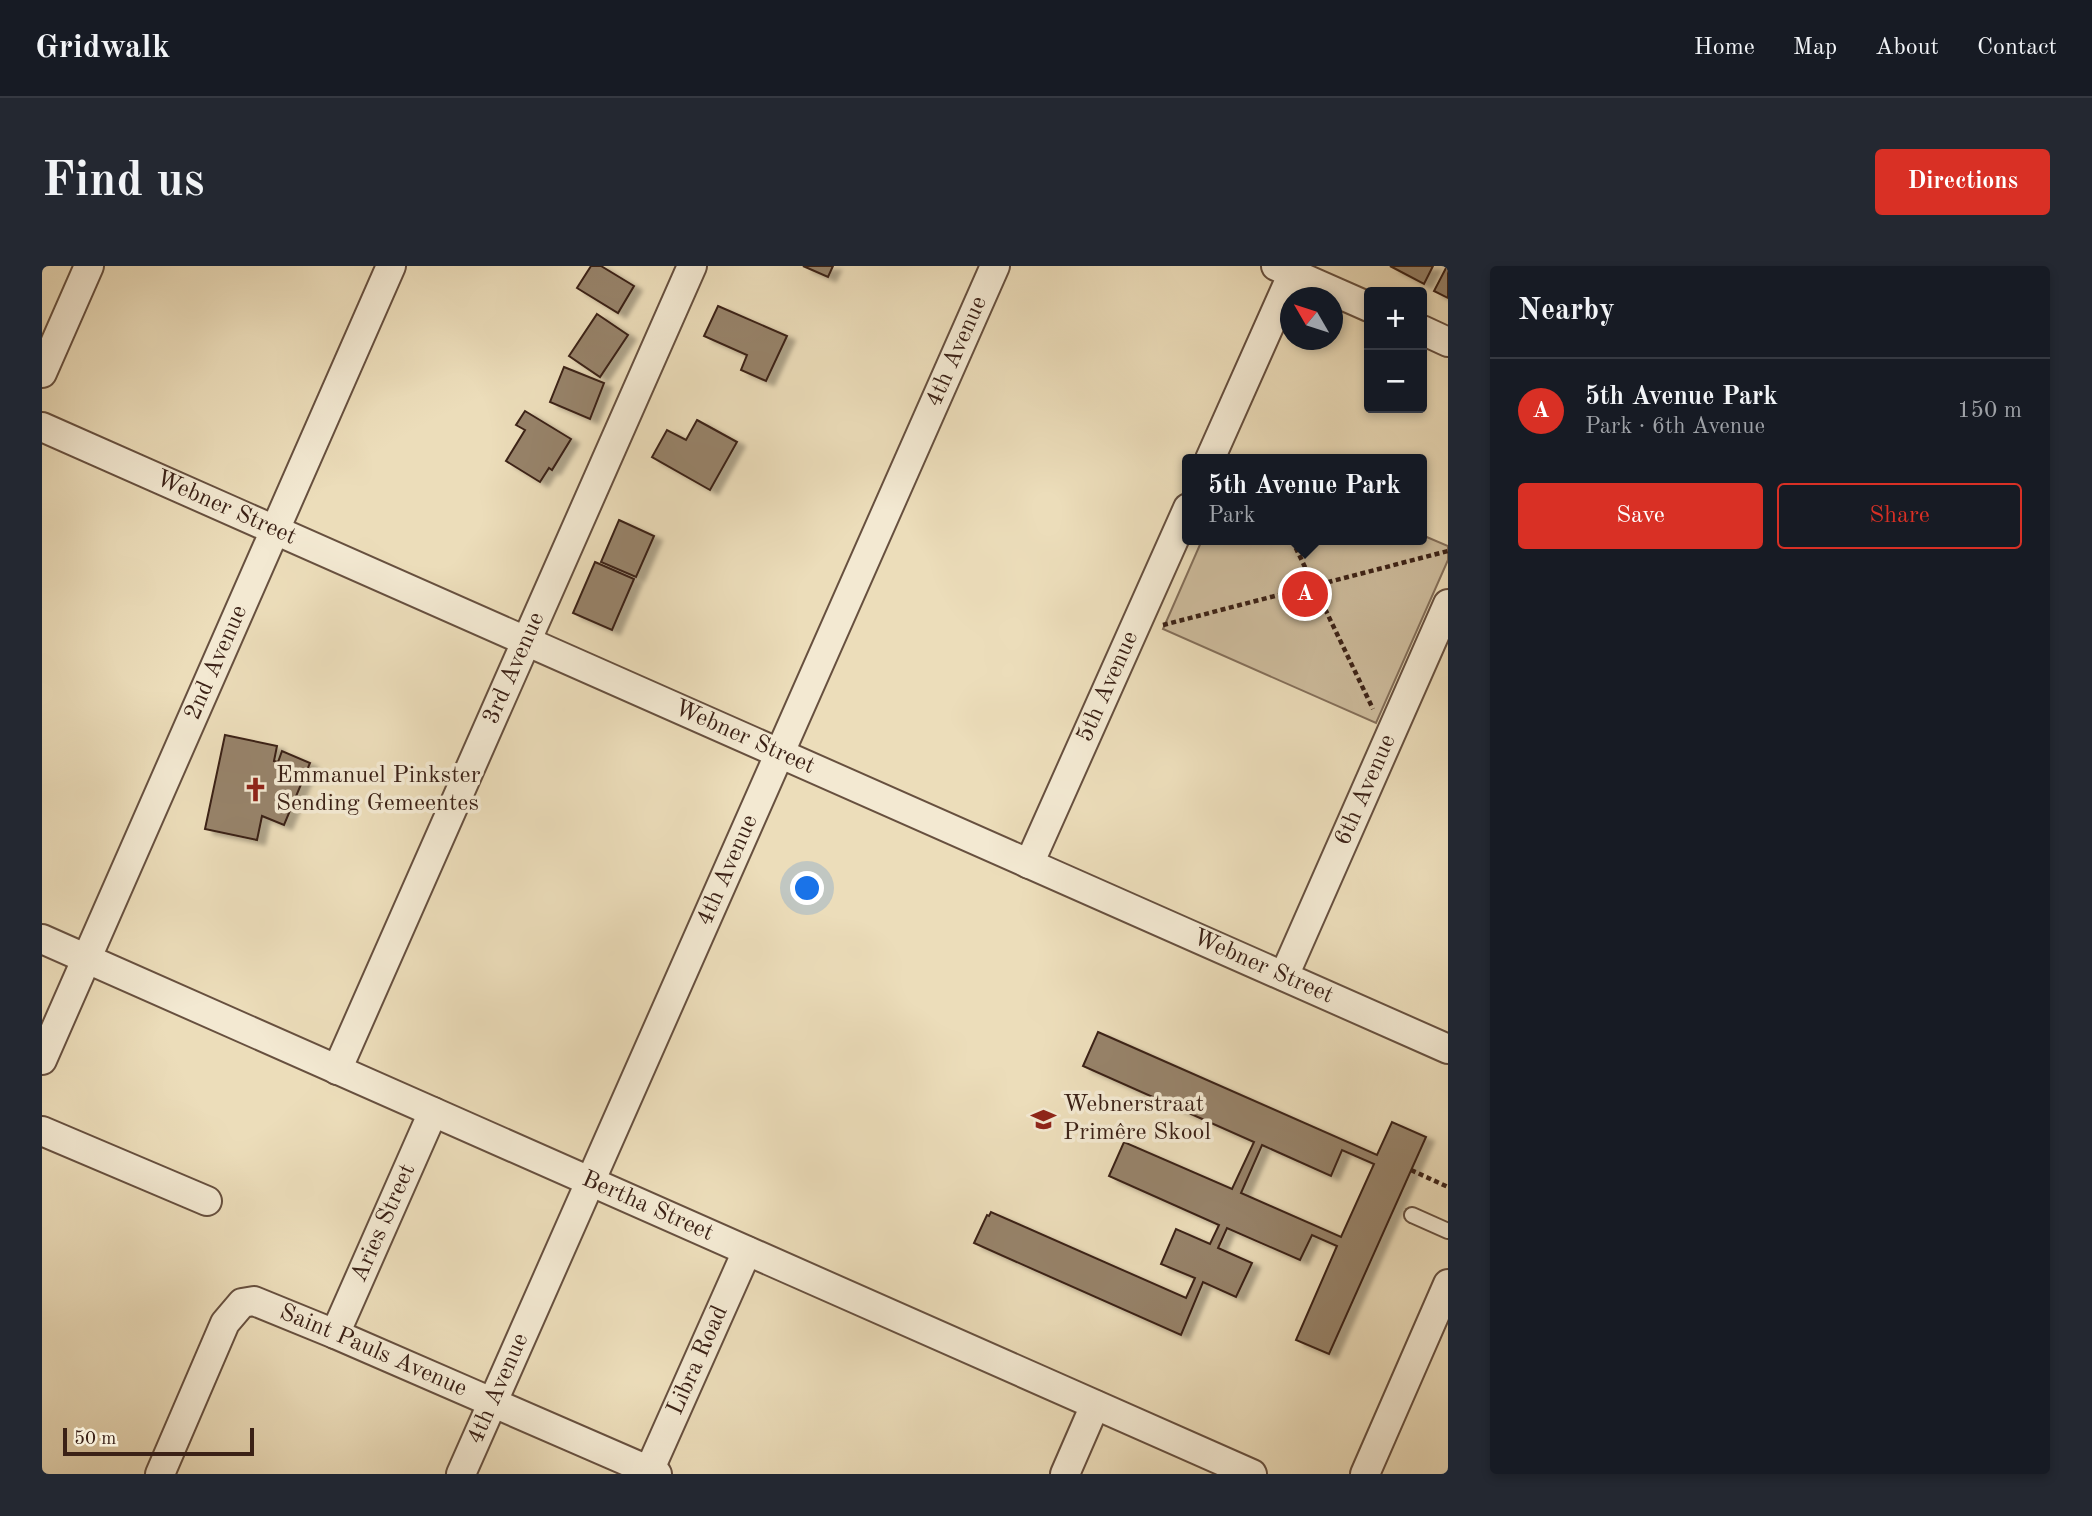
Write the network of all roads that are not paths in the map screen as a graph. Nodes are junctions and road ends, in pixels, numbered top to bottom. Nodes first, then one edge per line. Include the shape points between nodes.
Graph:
1 (89, 266) edge
2 (391, 266) edge
3 (692, 266) edge
4 (995, 266) edge
5 (1288, 268) edge
6 (1364, 305) edge
7 (1427, 332) edge
8 (1448, 342) edge
9 (42, 373) edge
10 (42, 428) edge
11 (1212, 454) edge
12 (1182, 521) edge
13 (274, 530) junction
14 (1448, 604) edge
15 (526, 641) junction
16 (779, 753) junction
17 (1029, 864) junction
18 (42, 940) edge
19 (86, 959) junction
20 (1284, 976) junction
21 (1448, 1049) edge
22 (42, 1060) edge
23 (337, 1070) junction
24 (433, 1112) junction
25 (42, 1131) edge
26 (591, 1183) junction
27 (207, 1201) dead end
28 (1412, 1215) dead end
29 (1448, 1231) edge
30 (747, 1251) junction
31 (1448, 1284) edge
32 (335, 1334) junction
33 (492, 1402) junction
34 (1095, 1405) junction
35 (653, 1472) edge
36 (160, 1474) edge
37 (461, 1474) edge
38 (1065, 1474) edge
39 (1252, 1474) edge
40 (1365, 1474) edge

1 - 9 street
2 - 13 street, 2nd Avenue
3 - 15 street, 3rd Avenue
4 - 16 street, 4th Avenue
5 - 6 street
5 - 11 street
7 - 8 street
10 - 13 street, Webner Street
12 - 17 street, 5th Avenue
13 - 15 street, Webner Street
13 - 19 street, 2nd Avenue
14 - 20 street, 6th Avenue
15 - 16 street, Webner Street
15 - 23 street, 3rd Avenue
16 - 17 street, Webner Street
16 - 26 street, 4th Avenue
17 - 20 street, Webner Street
18 - 19 street, Bertha Street
19 - 22 street, 2nd Avenue
19 - 23 street, Bertha Street
20 - 21 street, Webner Street
23 - 24 street, Bertha Street
24 - 26 street, Bertha Street
24 - 32 street, Aries Street
25 - 27 street
26 - 30 street, Bertha Street
26 - 33 street, 4th Avenue
28 - 29 lane
30 - 34 street, Bertha Street
30 - 35 street, Libra Road
31 - 40 street
32 - 33 street, Saint Pauls Avenue
32 - 36 street, Saint Pauls Avenue via 261,1303 242,1303 226,1323
33 - 35 street, Saint Pauls Avenue
33 - 37 street, 4th Avenue
34 - 38 street
34 - 39 street, Bertha Street

